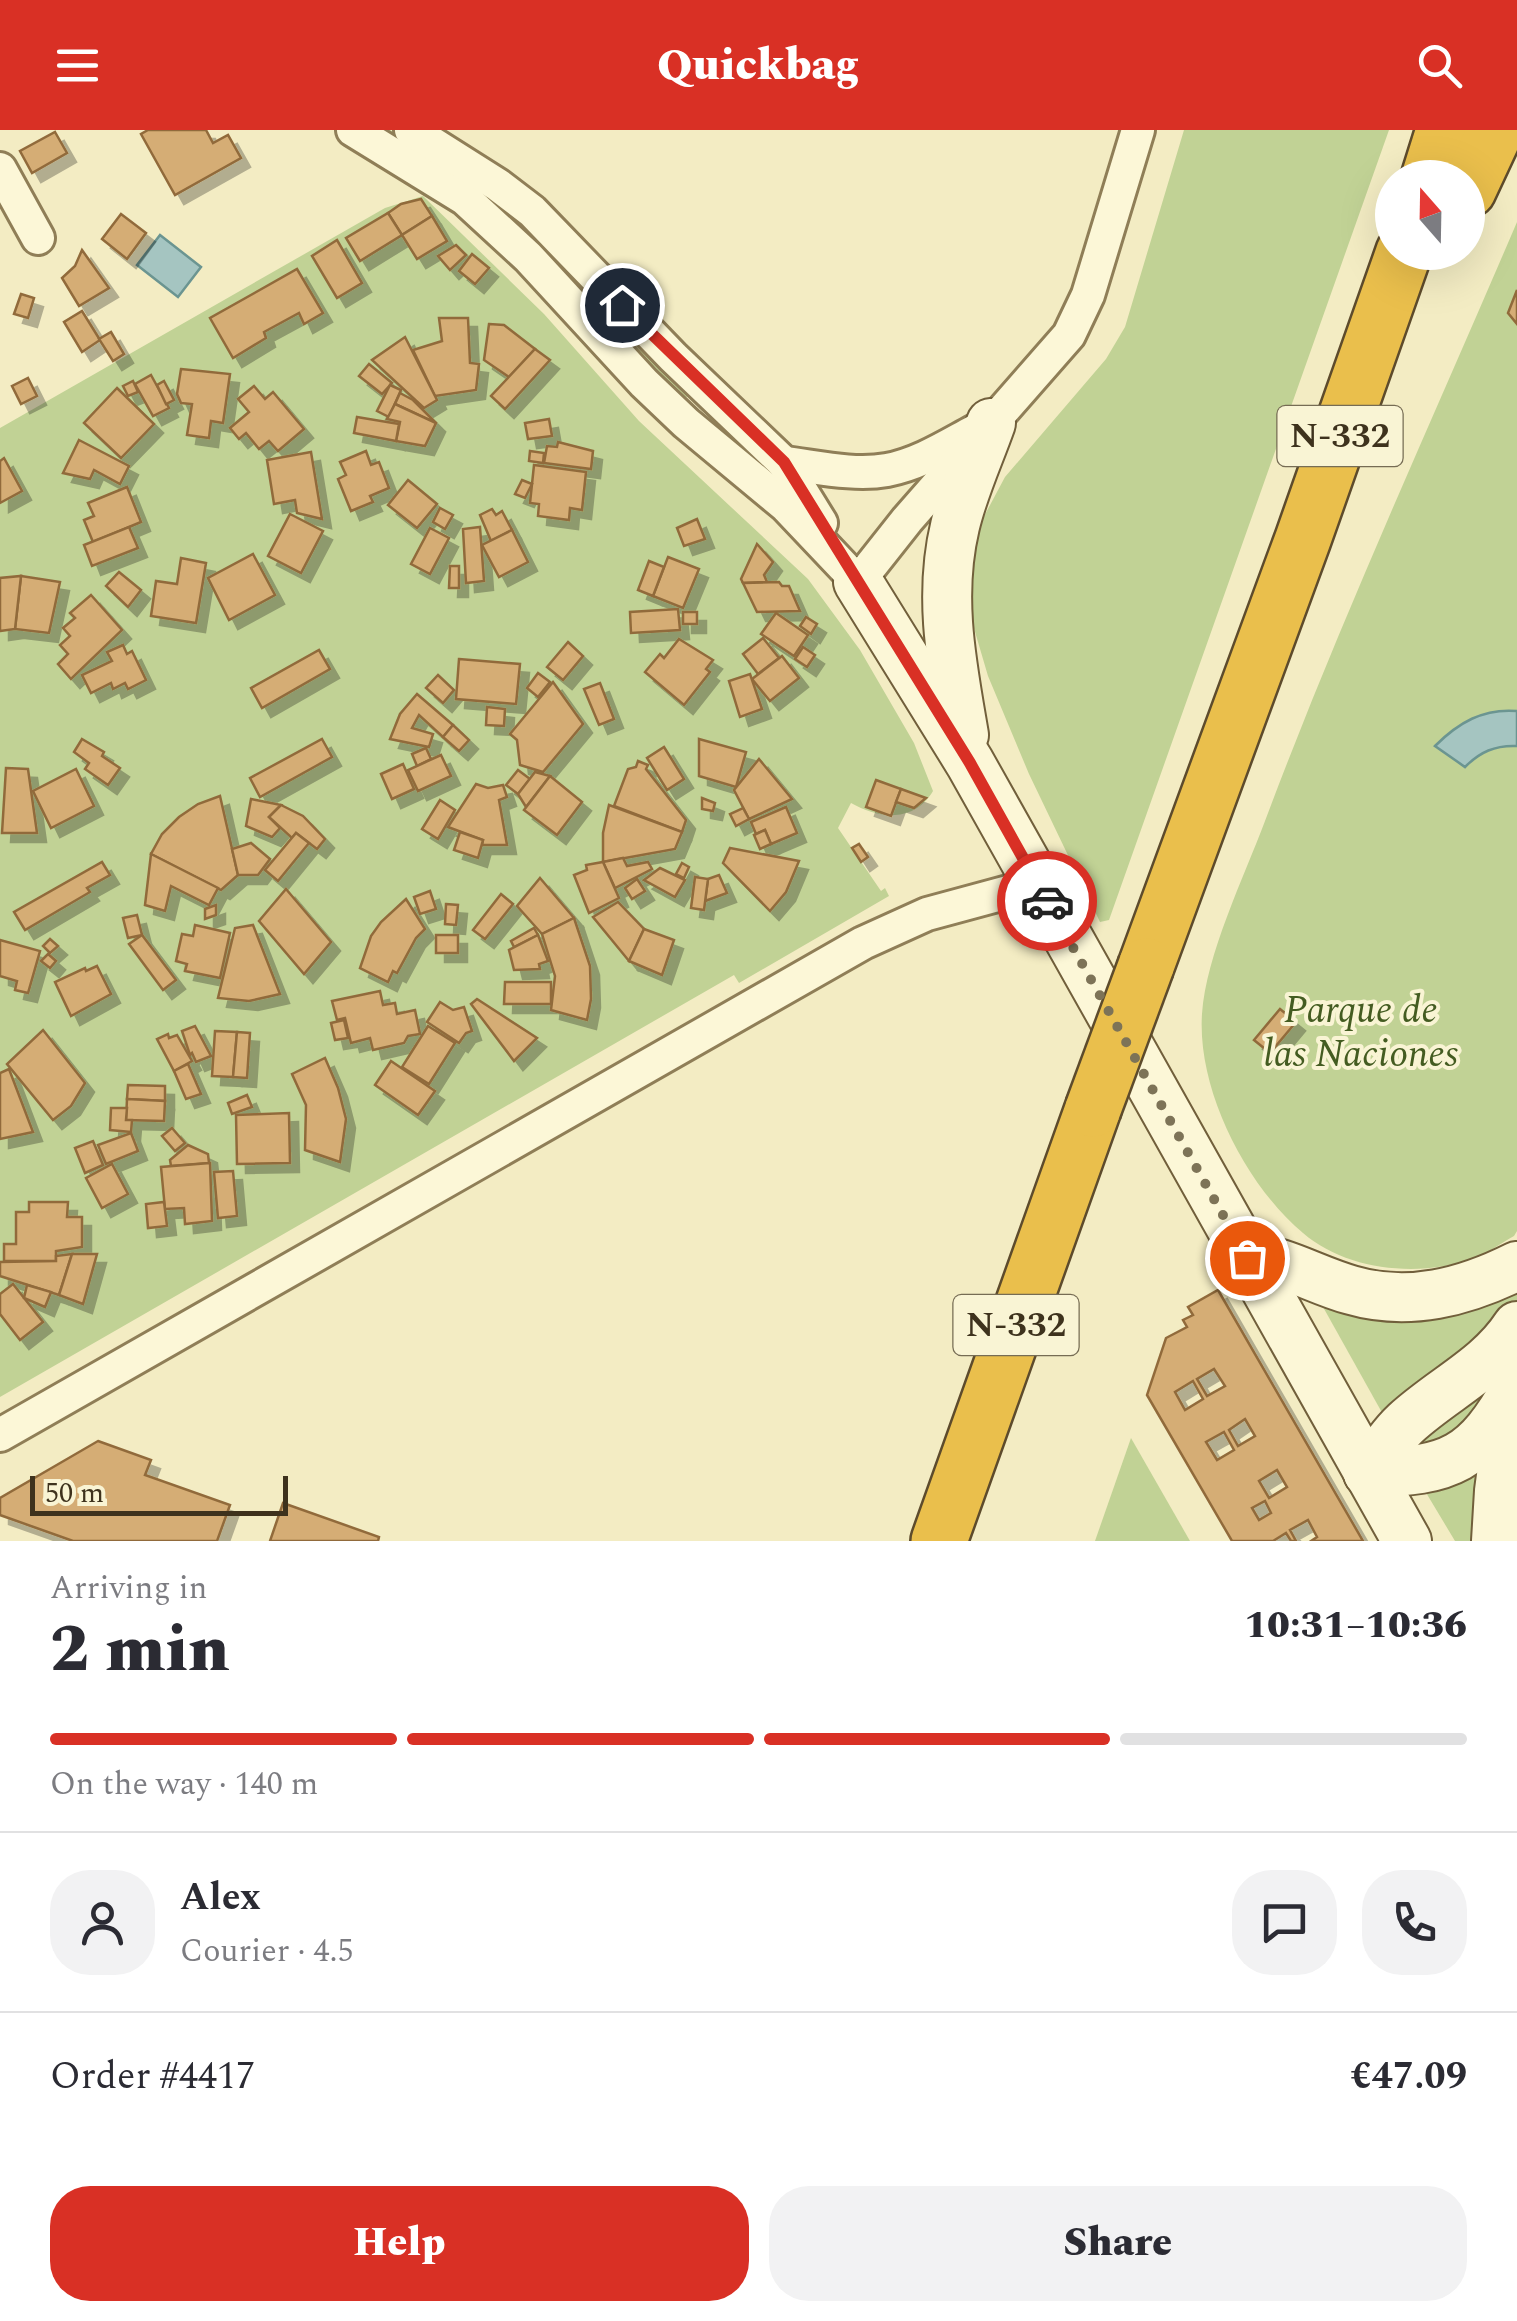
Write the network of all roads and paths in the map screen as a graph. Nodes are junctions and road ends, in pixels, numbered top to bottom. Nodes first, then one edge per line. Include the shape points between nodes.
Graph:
1 (353, 130) edge
2 (411, 130) edge
3 (1138, 130) edge
4 (1444, 130) edge
5 (1471, 130) edge
6 (1496, 130) edge
7 (1434, 160) edge
8 (1457, 160) edge
9 (1482, 160) edge
10 (0, 169) edge
11 (38, 238) dead end
12 (1398, 270) edge
13 (1406, 270) edge
14 (1430, 270) edge
15 (1377, 333) junction
16 (991, 423) junction
17 (784, 462) junction
18 (1304, 539) junction
19 (858, 582) junction
20 (970, 763) junction
21 (1038, 884) junction
22 (1247, 1258) junction
23 (1517, 1266) edge
24 (1517, 1326) edge
25 (1515, 1394) edge
26 (0, 1435) edge
27 (1368, 1472) junction
28 (939, 1541) edge
29 (1407, 1541) edge
30 (1496, 1541) edge

1 - 19 street via 465,199 644,383 786,506
2 - 17 street via 532,212
3 - 16 street via 1080,316
4 - 7 highway
5 - 8 highway
6 - 9 highway
10 - 11 street
12 - 15 highway, N-332
13 - 15 highway, N-332
14 - 18 highway
15 - 18 highway, N-332
16 - 17 street via 934,454 885,470
16 - 19 street
16 - 20 street via 956,522 947,575 949,642
17 - 19 street
18 - 28 highway, N-332, bridge
19 - 20 street
20 - 21 street
21 - 22 street
21 - 26 street via 927,914 862,943
22 - 23 street via 1274,1259 1351,1290 1385,1296 1454,1292
22 - 27 street
24 - 27 street via 1478,1369 1408,1422
25 - 27 street via 1461,1455 1421,1472
25 - 30 street
27 - 29 street

